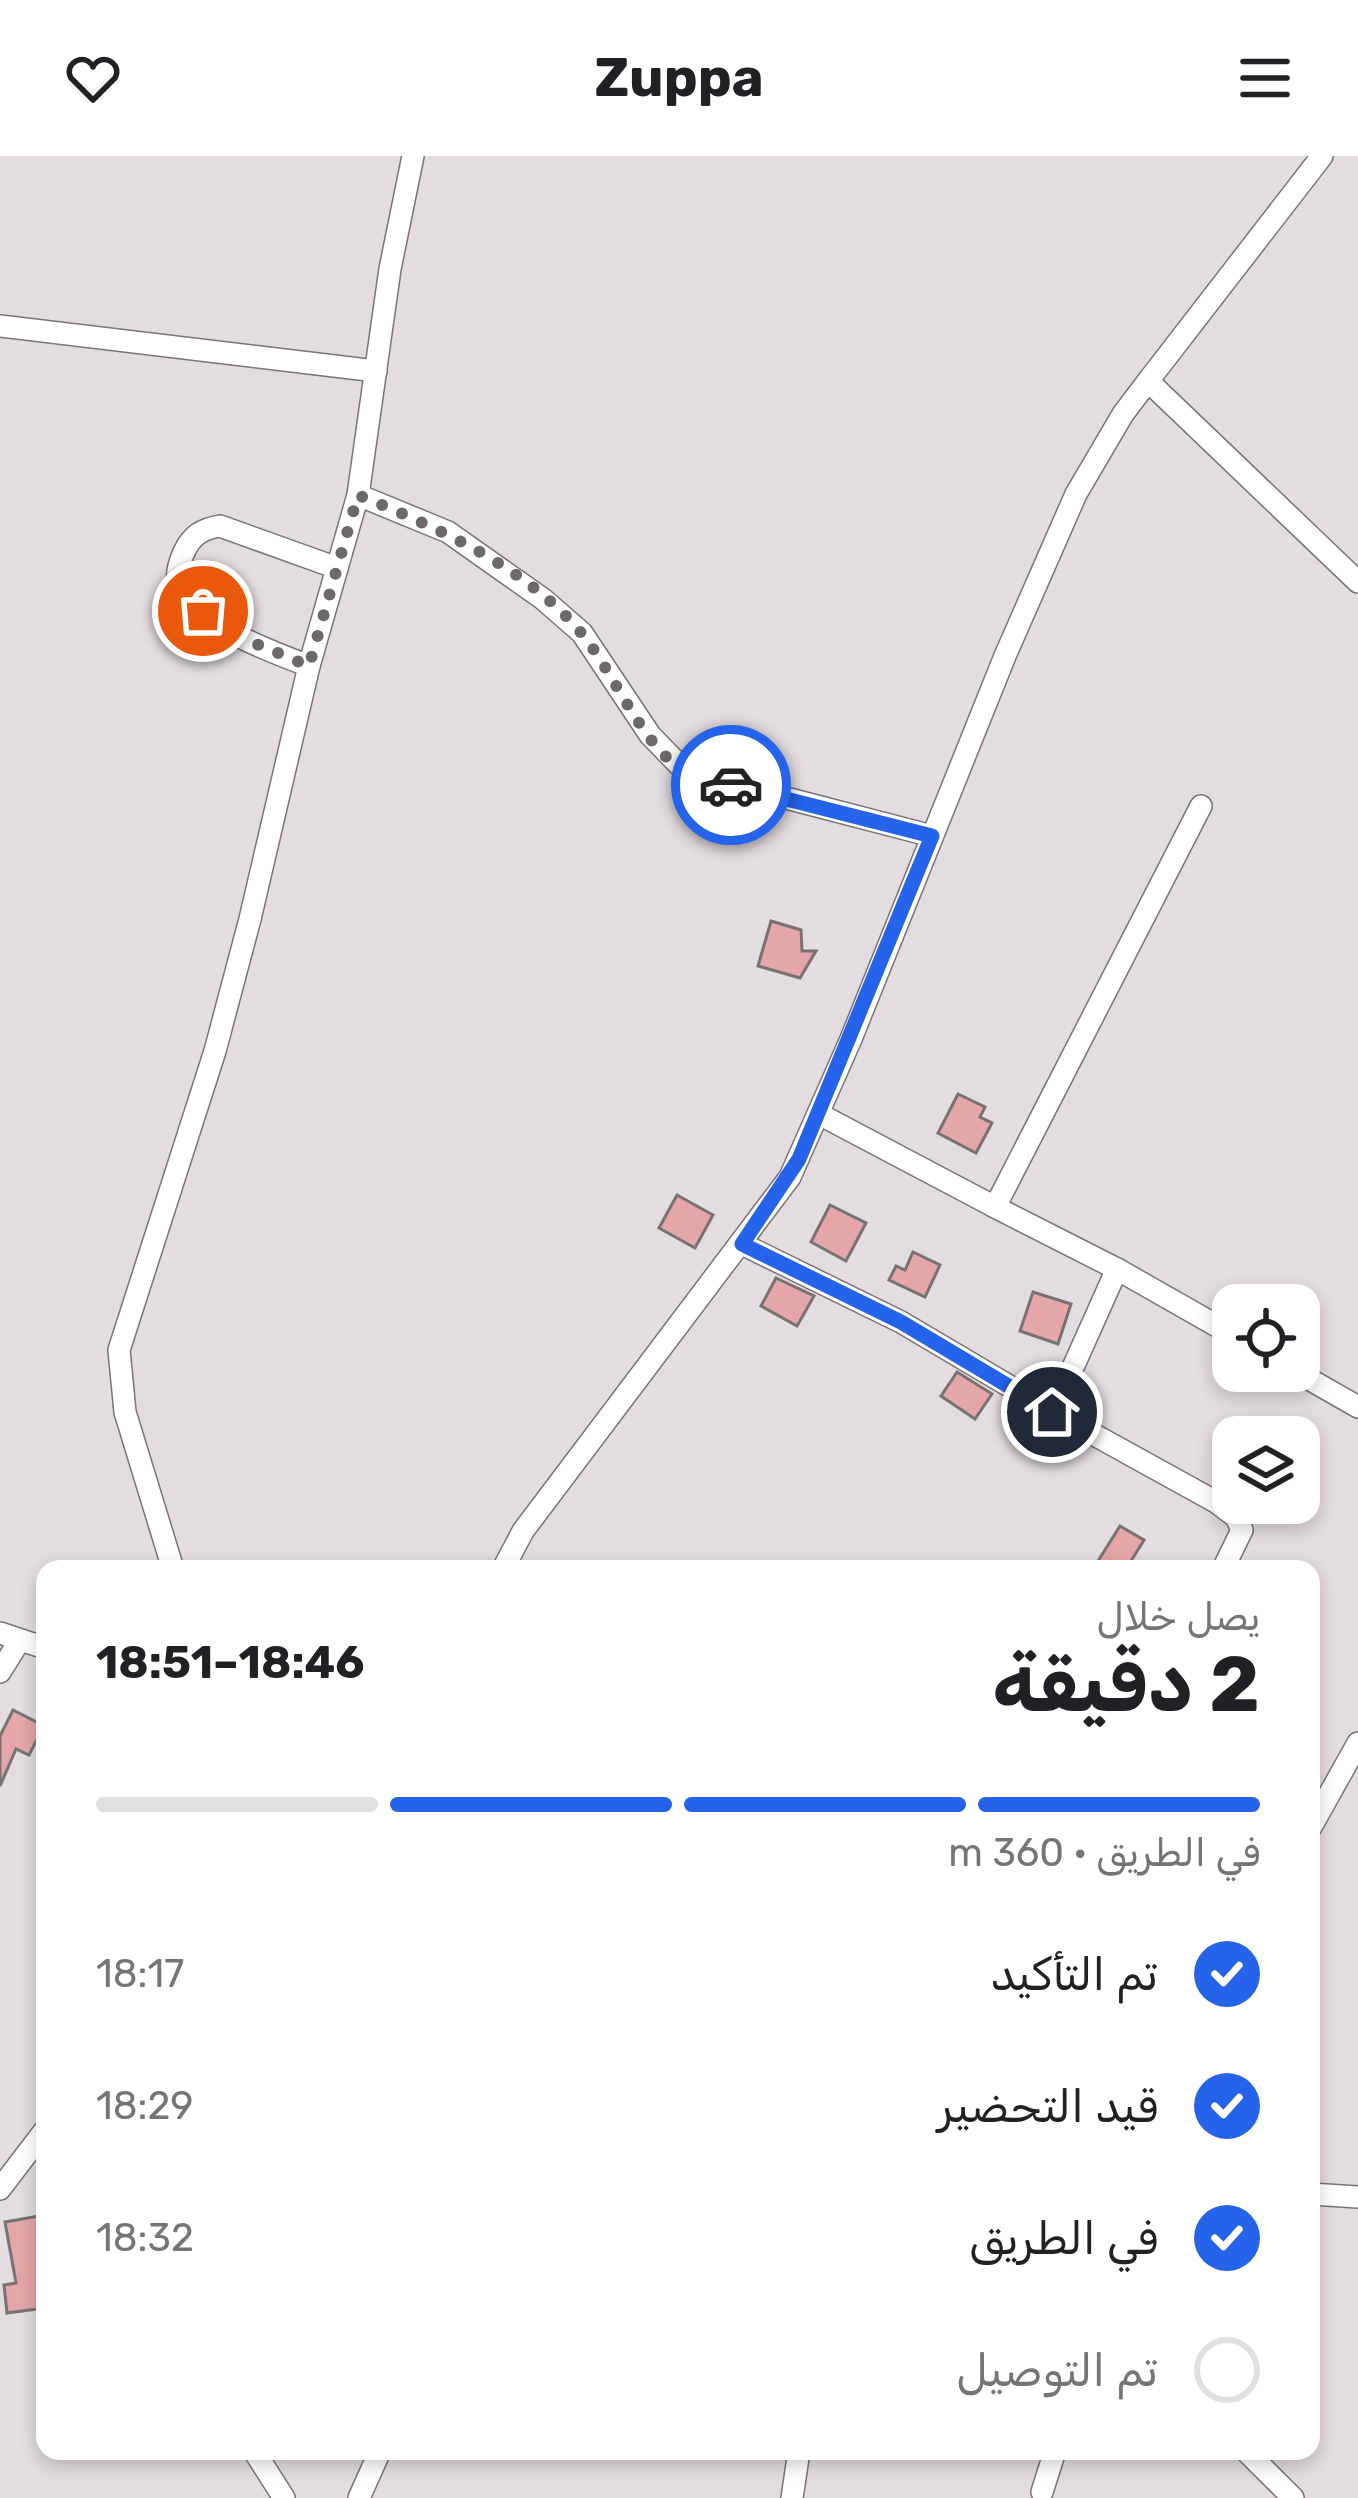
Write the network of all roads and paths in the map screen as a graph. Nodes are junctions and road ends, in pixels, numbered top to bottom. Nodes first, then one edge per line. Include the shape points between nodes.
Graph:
1 (413, 156) edge
2 (1322, 156) edge
3 (0, 326) edge
4 (376, 371) junction
5 (1148, 381) junction
6 (358, 495) junction
7 (337, 568) junction
8 (1358, 582) edge
9 (309, 666) junction
10 (1201, 806) dead end
11 (932, 836) junction
12 (819, 1114) junction
13 (995, 1207) junction
14 (742, 1244) junction
15 (1117, 1269) junction
16 (1212, 1323) edge
17 (1320, 1385) edge
18 (1358, 1407) edge
19 (1052, 1412) junction
20 (170, 1560) edge
21 (508, 1560) edge
22 (1227, 1560) edge
23 (10, 1636) edge
24 (0, 1672) edge
25 (1358, 1743) edge
26 (1320, 1812) edge
27 (36, 2142) edge
28 (0, 2188) edge
29 (1320, 2195) edge
30 (1358, 2197) edge
31 (260, 2460) edge
32 (376, 2460) edge
33 (798, 2460) edge
34 (1052, 2460) edge
35 (1255, 2460) edge
36 (1042, 2492) dead end
37 (284, 2498) edge
38 (358, 2498) edge
39 (792, 2498) edge
40 (1293, 2498) edge

1 - 4 street
2 - 5 street
3 - 4 street
4 - 6 street
5 - 8 street
5 - 11 street via 1076,494
6 - 7 street
6 - 11 street via 460,538 543,599 582,633 650,735 686,772
7 - 9 street
7 - 9 street via 220,526 194,536 178,566 178,586 190,602 247,640
9 - 20 street via 214,1051 119,1350 130,1431
10 - 13 street
11 - 12 street
12 - 13 street
12 - 14 street via 790,1177
13 - 15 street
14 - 19 street via 901,1322
14 - 21 street
15 - 16 street
15 - 19 street
17 - 18 street
19 - 22 street via 1236,1517 1242,1530
23 - 24 street
25 - 26 street
27 - 28 street
29 - 30 street
31 - 37 street
32 - 38 street
33 - 39 street
34 - 36 street
35 - 40 street

